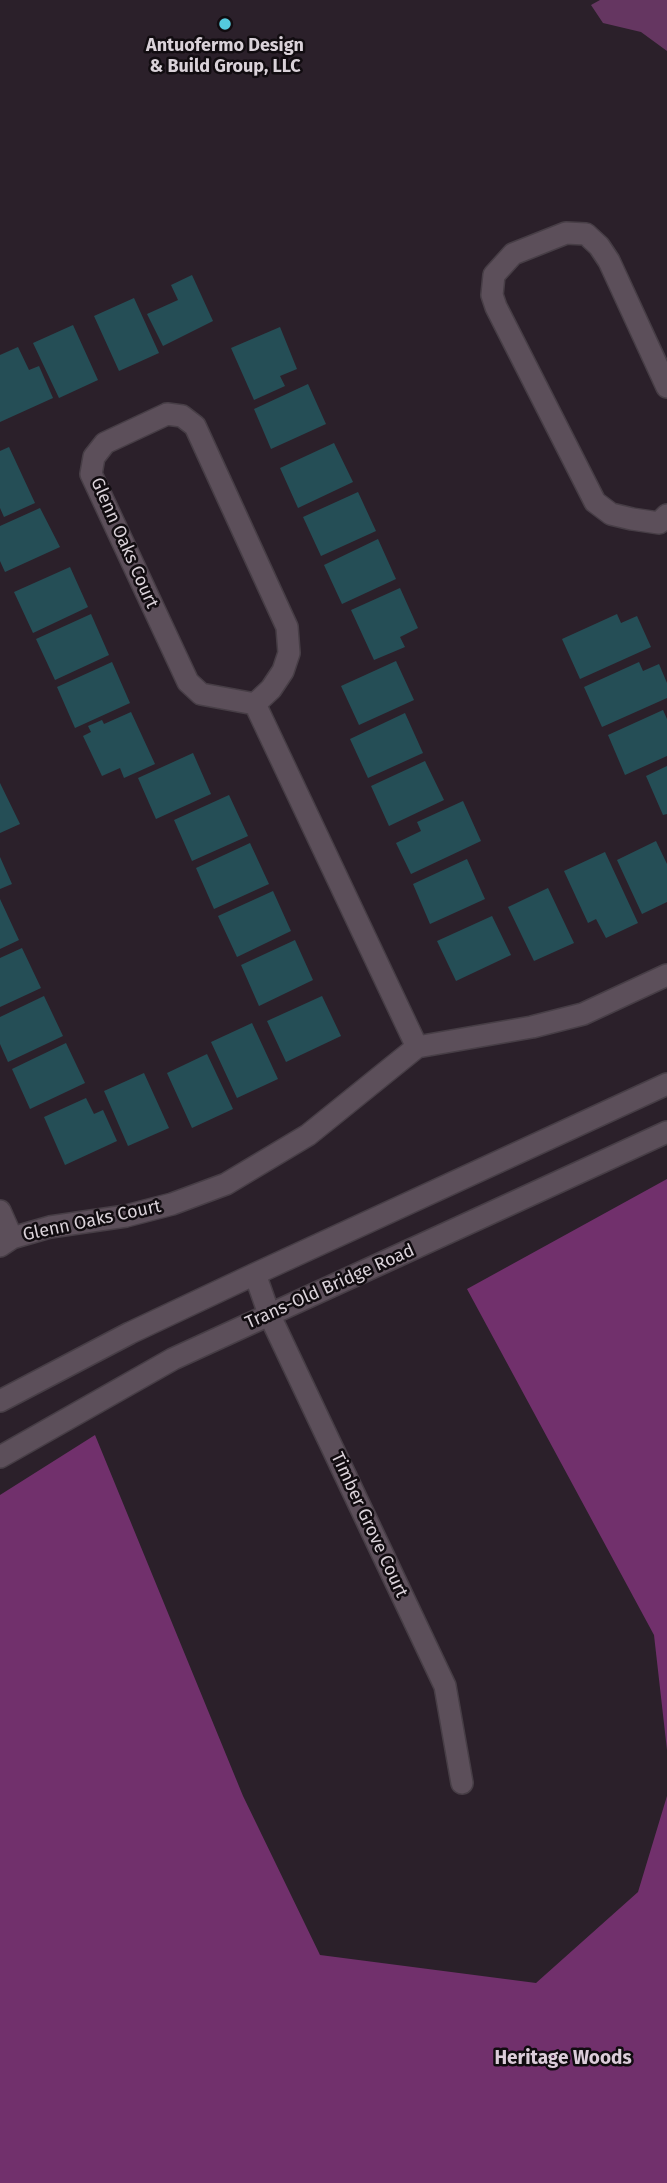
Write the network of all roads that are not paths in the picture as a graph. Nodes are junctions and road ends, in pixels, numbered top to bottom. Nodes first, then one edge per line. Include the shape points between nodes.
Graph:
1 (667, 387) edge
2 (664, 526) edge
3 (255, 704) junction
4 (667, 975) edge
5 (418, 1047) junction
6 (667, 1084) edge
7 (667, 1132) edge
8 (0, 1211) edge
9 (6, 1242) edge
10 (255, 1274) junction
11 (269, 1314) junction
12 (0, 1401) edge
13 (0, 1457) edge
14 (462, 1783) dead end

1 - 2 street via 610,261 586,234 566,233 513,254 494,275 496,307 595,502 611,514
3 - 3 street, Glenn Oaks Court via 283,671 289,653 287,627 195,426 182,416 167,414 106,443 94,457 91,474 188,682 201,694
3 - 5 street
4 - 5 street, Glenn Oaks Court via 583,1014
5 - 9 street, Glenn Oaks Court via 308,1135 226,1184 172,1204 50,1227
6 - 10 street
7 - 11 street, Trans-Old Bridge Road
8 - 9 street, Glenn Oaks Court
10 - 11 street, Timber Grove Court
10 - 12 street
11 - 13 street, Trans-Old Bridge Road via 173,1359
11 - 14 street, Timber Grove Court via 445,1686

